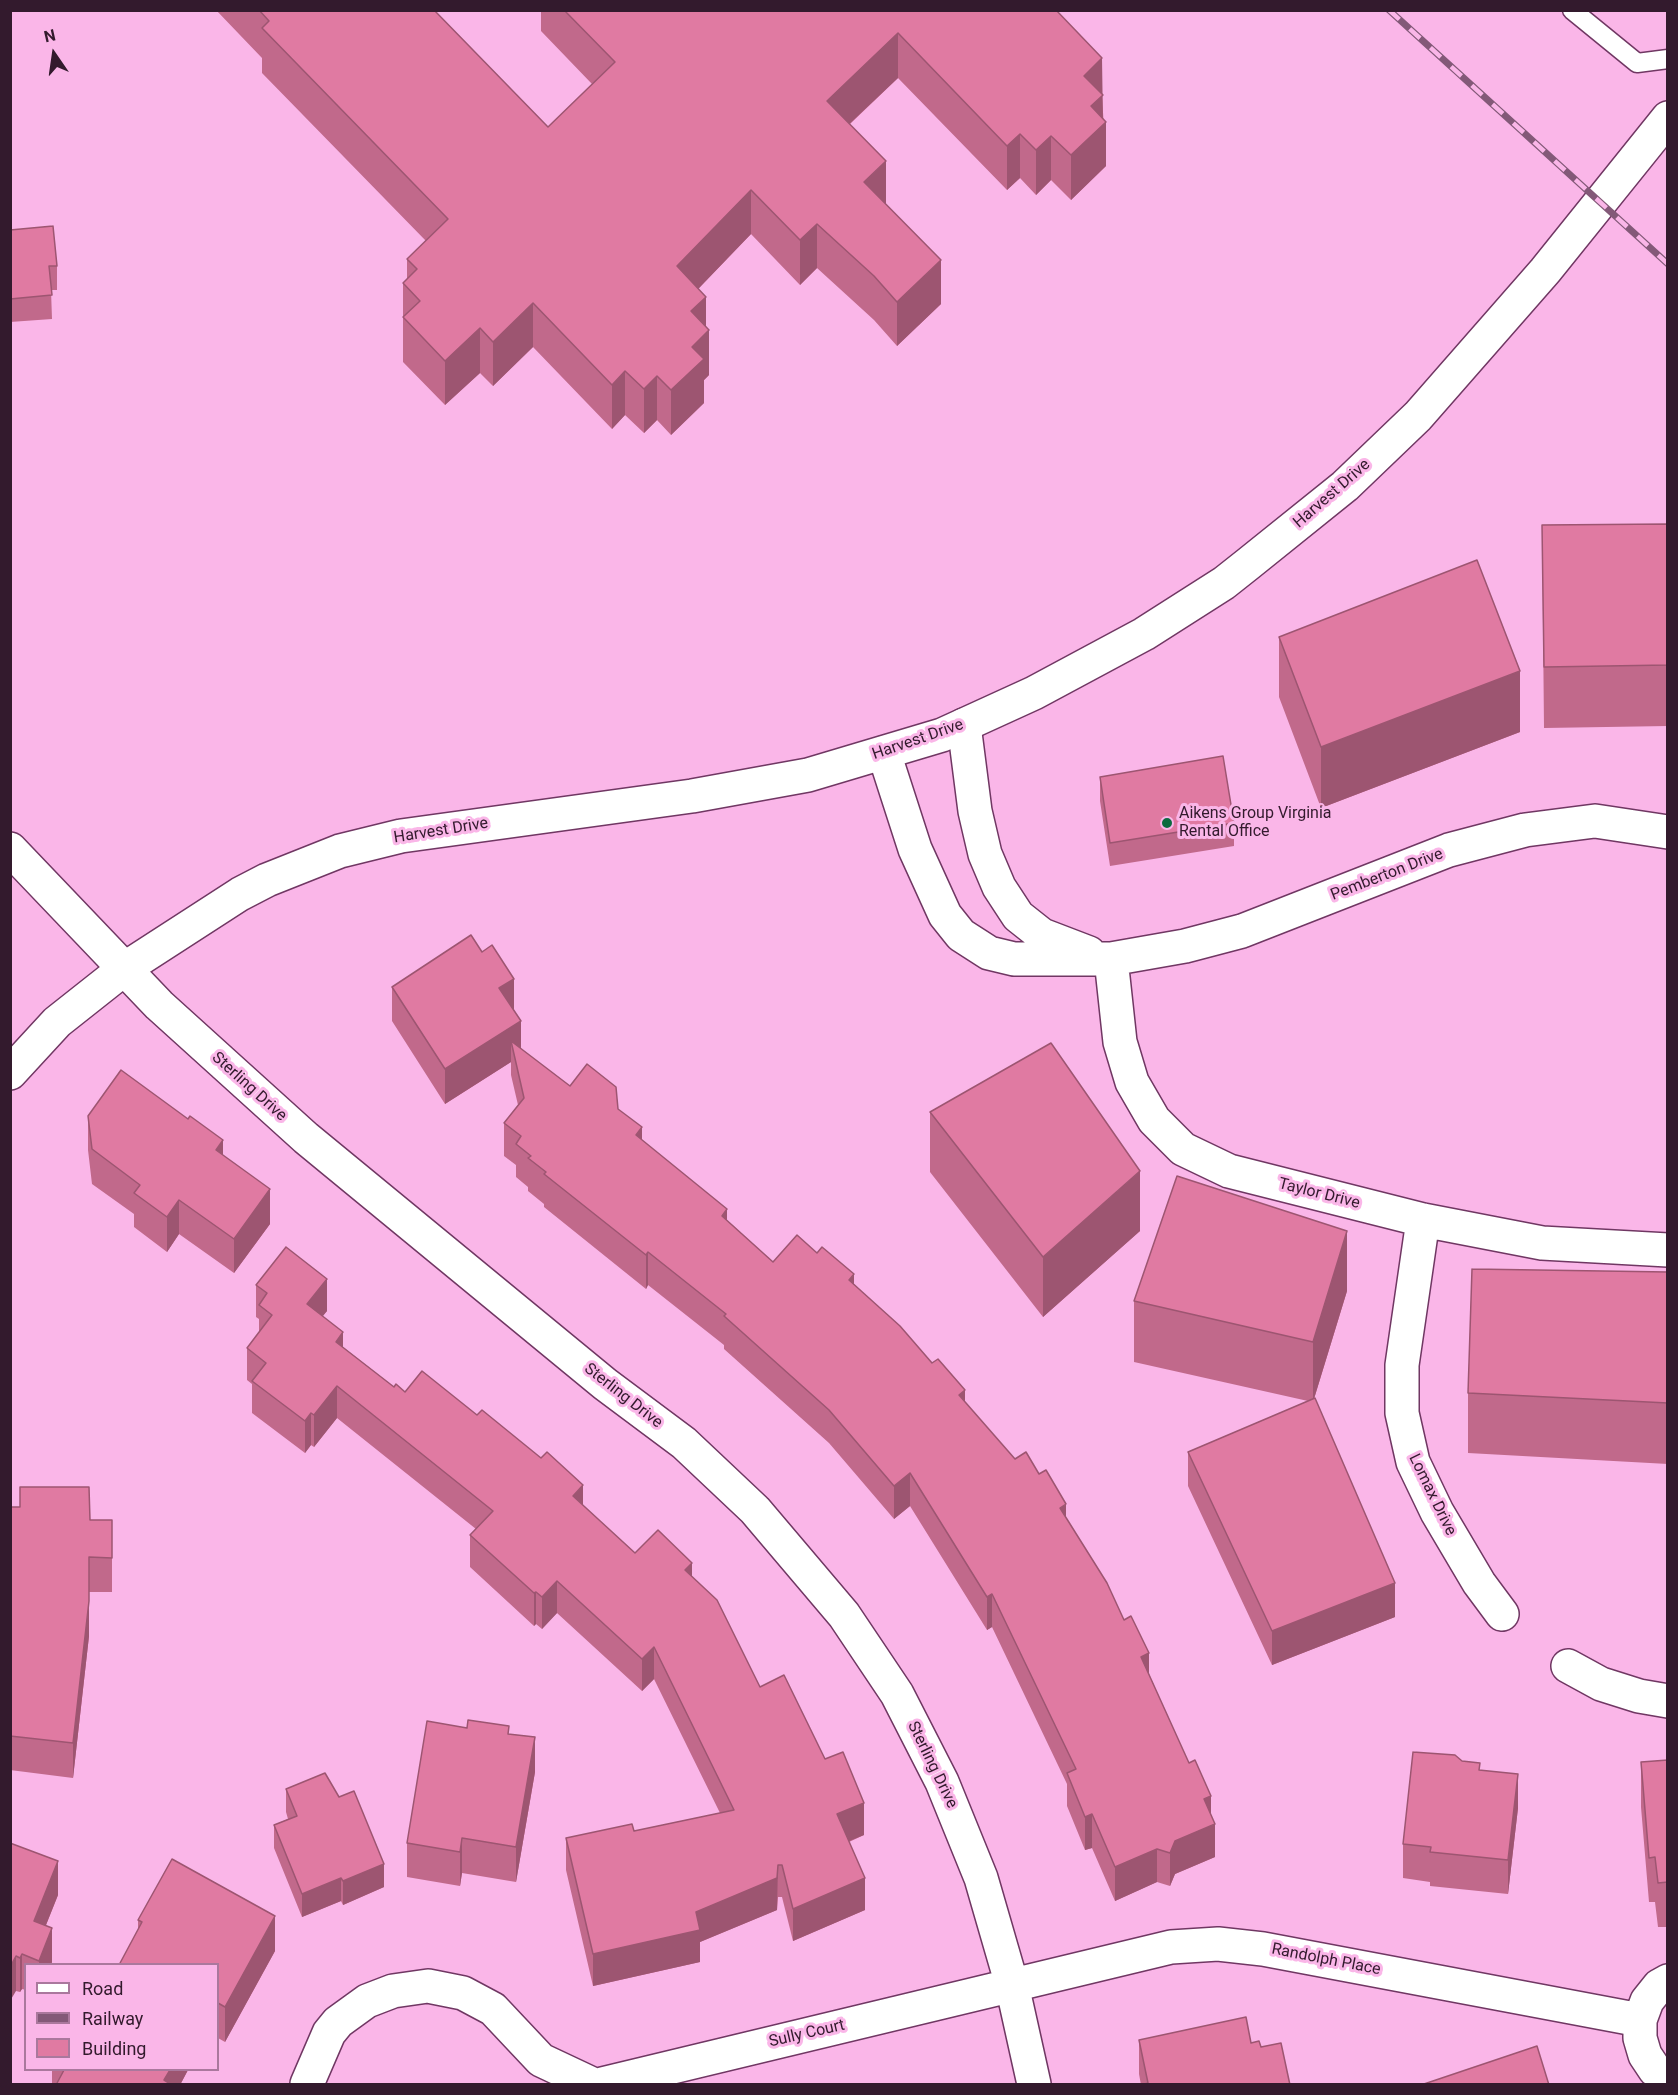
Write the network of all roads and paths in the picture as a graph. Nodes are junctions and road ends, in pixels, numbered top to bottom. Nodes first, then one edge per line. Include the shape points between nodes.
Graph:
1 (1572, 10) edge
2 (1668, 59) edge
3 (1668, 118) edge
4 (964, 725) junction
5 (884, 753) junction
6 (1668, 832) edge
7 (10, 849) edge
8 (1111, 959) junction
9 (124, 969) junction
10 (10, 1073) edge
11 (1423, 1220) junction
12 (1668, 1250) edge
13 (1502, 1614) dead end
14 (1568, 1666) dead end
15 (1668, 1701) edge
16 (1668, 1981) edge
17 (1012, 1985) junction
18 (1640, 2020) junction
19 (1668, 2078) edge
20 (308, 2085) edge
21 (592, 2085) edge
22 (602, 2085) edge
23 (1034, 2085) edge

1 - 2 lane via 1637,63
3 - 4 street, Harvest Drive via 1545,271 1425,408 1345,486 1224,583 1154,628 1034,693
4 - 5 street, Harvest Drive
4 - 8 street, Pemberton Drive via 975,811 985,854 999,887 1018,916 1042,935
5 - 8 street, Pemberton Drive via 931,888 961,935 989,953 1014,959
5 - 9 street, Harvest Drive via 808,775 727,790 400,836 340,851 240,894
6 - 8 street, Pemberton Drive via 1595,821 1525,830 1449,850 1242,931
7 - 9 street, Sterling Drive
8 - 11 street, Taylor Drive via 1120,1042 1132,1082 1154,1120 1183,1149 1229,1171
9 - 10 street, Harvest Drive via 57,1022
9 - 17 street, Sterling Drive via 306,1138 605,1384 684,1443 755,1510 844,1615 897,1694 942,1782 981,1878
11 - 12 street, Taylor Drive via 1542,1243
11 - 13 street, Lomax Drive via 1402,1365 1402,1413 1413,1462 1432,1502 1479,1583
14 - 15 street via 1601,1684
16 - 18 street via 1647,2001
17 - 18 street, Randolph Place via 1171,1947 1218,1944 1263,1949
17 - 22 street, Sully Court
17 - 23 street, Sterling Drive
18 - 19 street via 1645,2055 1655,2070
20 - 21 street via 329,2033 338,2022 367,2001 393,1991 428,1986 463,1993 493,2009 542,2060

